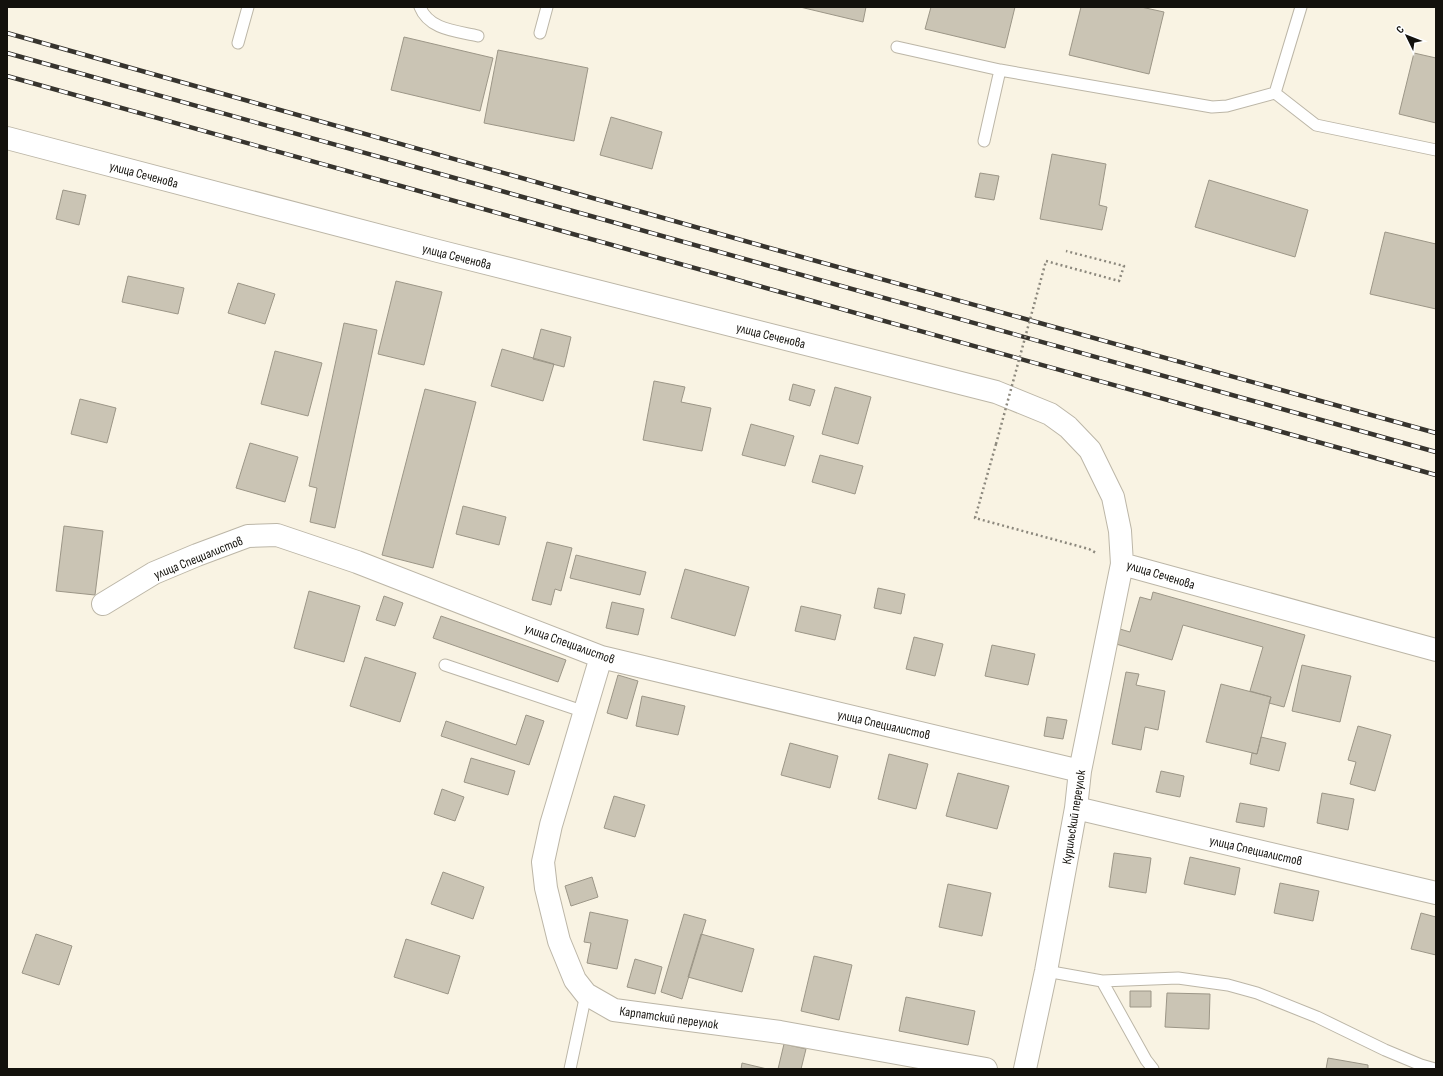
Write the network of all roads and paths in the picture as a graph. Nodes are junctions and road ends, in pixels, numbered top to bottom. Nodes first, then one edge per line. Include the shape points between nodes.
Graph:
1 (248, 7) edge
2 (420, 7) edge
3 (547, 7) edge
4 (1301, 7) edge
5 (540, 33) dead end
6 (478, 36) dead end
7 (238, 43) dead end
8 (897, 48) dead end
9 (1000, 70) junction
10 (1276, 93) junction
11 (7, 138) edge
12 (984, 141) dead end
13 (1436, 150) edge
14 (1066, 251) dead end
15 (1089, 549) dead end
16 (1122, 564) junction
17 (103, 604) dead end
18 (1436, 650) edge
19 (601, 657) junction
20 (445, 665) dead end
21 (585, 712) junction
22 (1080, 771) junction
23 (1076, 808) junction
24 (1436, 893) edge
25 (1046, 971) junction
26 (1102, 981) junction
27 (586, 994) junction
28 (570, 1069) edge
29 (986, 1069) edge
30 (1025, 1069) edge
31 (1153, 1069) edge
32 (1435, 1069) edge

1 - 7 lane
2 - 6 lane via 432,23
3 - 5 lane
4 - 10 lane
8 - 9 lane
9 - 10 lane via 1212,107 1227,106
9 - 12 lane
10 - 13 lane via 1316,125
11 - 16 street, улица Сеченова via 446,253 996,392 1050,414 1068,427 1090,450 1113,497 1120,531
14 - 15 path, bridge via 1124,266 1119,281 1046,261 975,518
16 - 18 street, улица Сеченова
16 - 22 street, Курильский переулок
17 - 19 street, улица Специалистов via 154,573 197,555 248,536 277,535 357,562
19 - 21 street, Карпатский переулок
19 - 22 street, улица Специалистов
20 - 21 lane
21 - 27 street, Карпатский переулок via 543,862 546,888 559,941 575,980
22 - 23 street, Курильский переулок
23 - 24 street, улица Специалистов
23 - 25 street, Курильский переулок
25 - 26 lane
25 - 30 street, Курильский переулок
26 - 31 lane
26 - 32 lane via 1178,978 1235,987 1317,1017 1385,1050
27 - 28 lane
27 - 29 street, Карпатский переулок via 614,1010 780,1032

